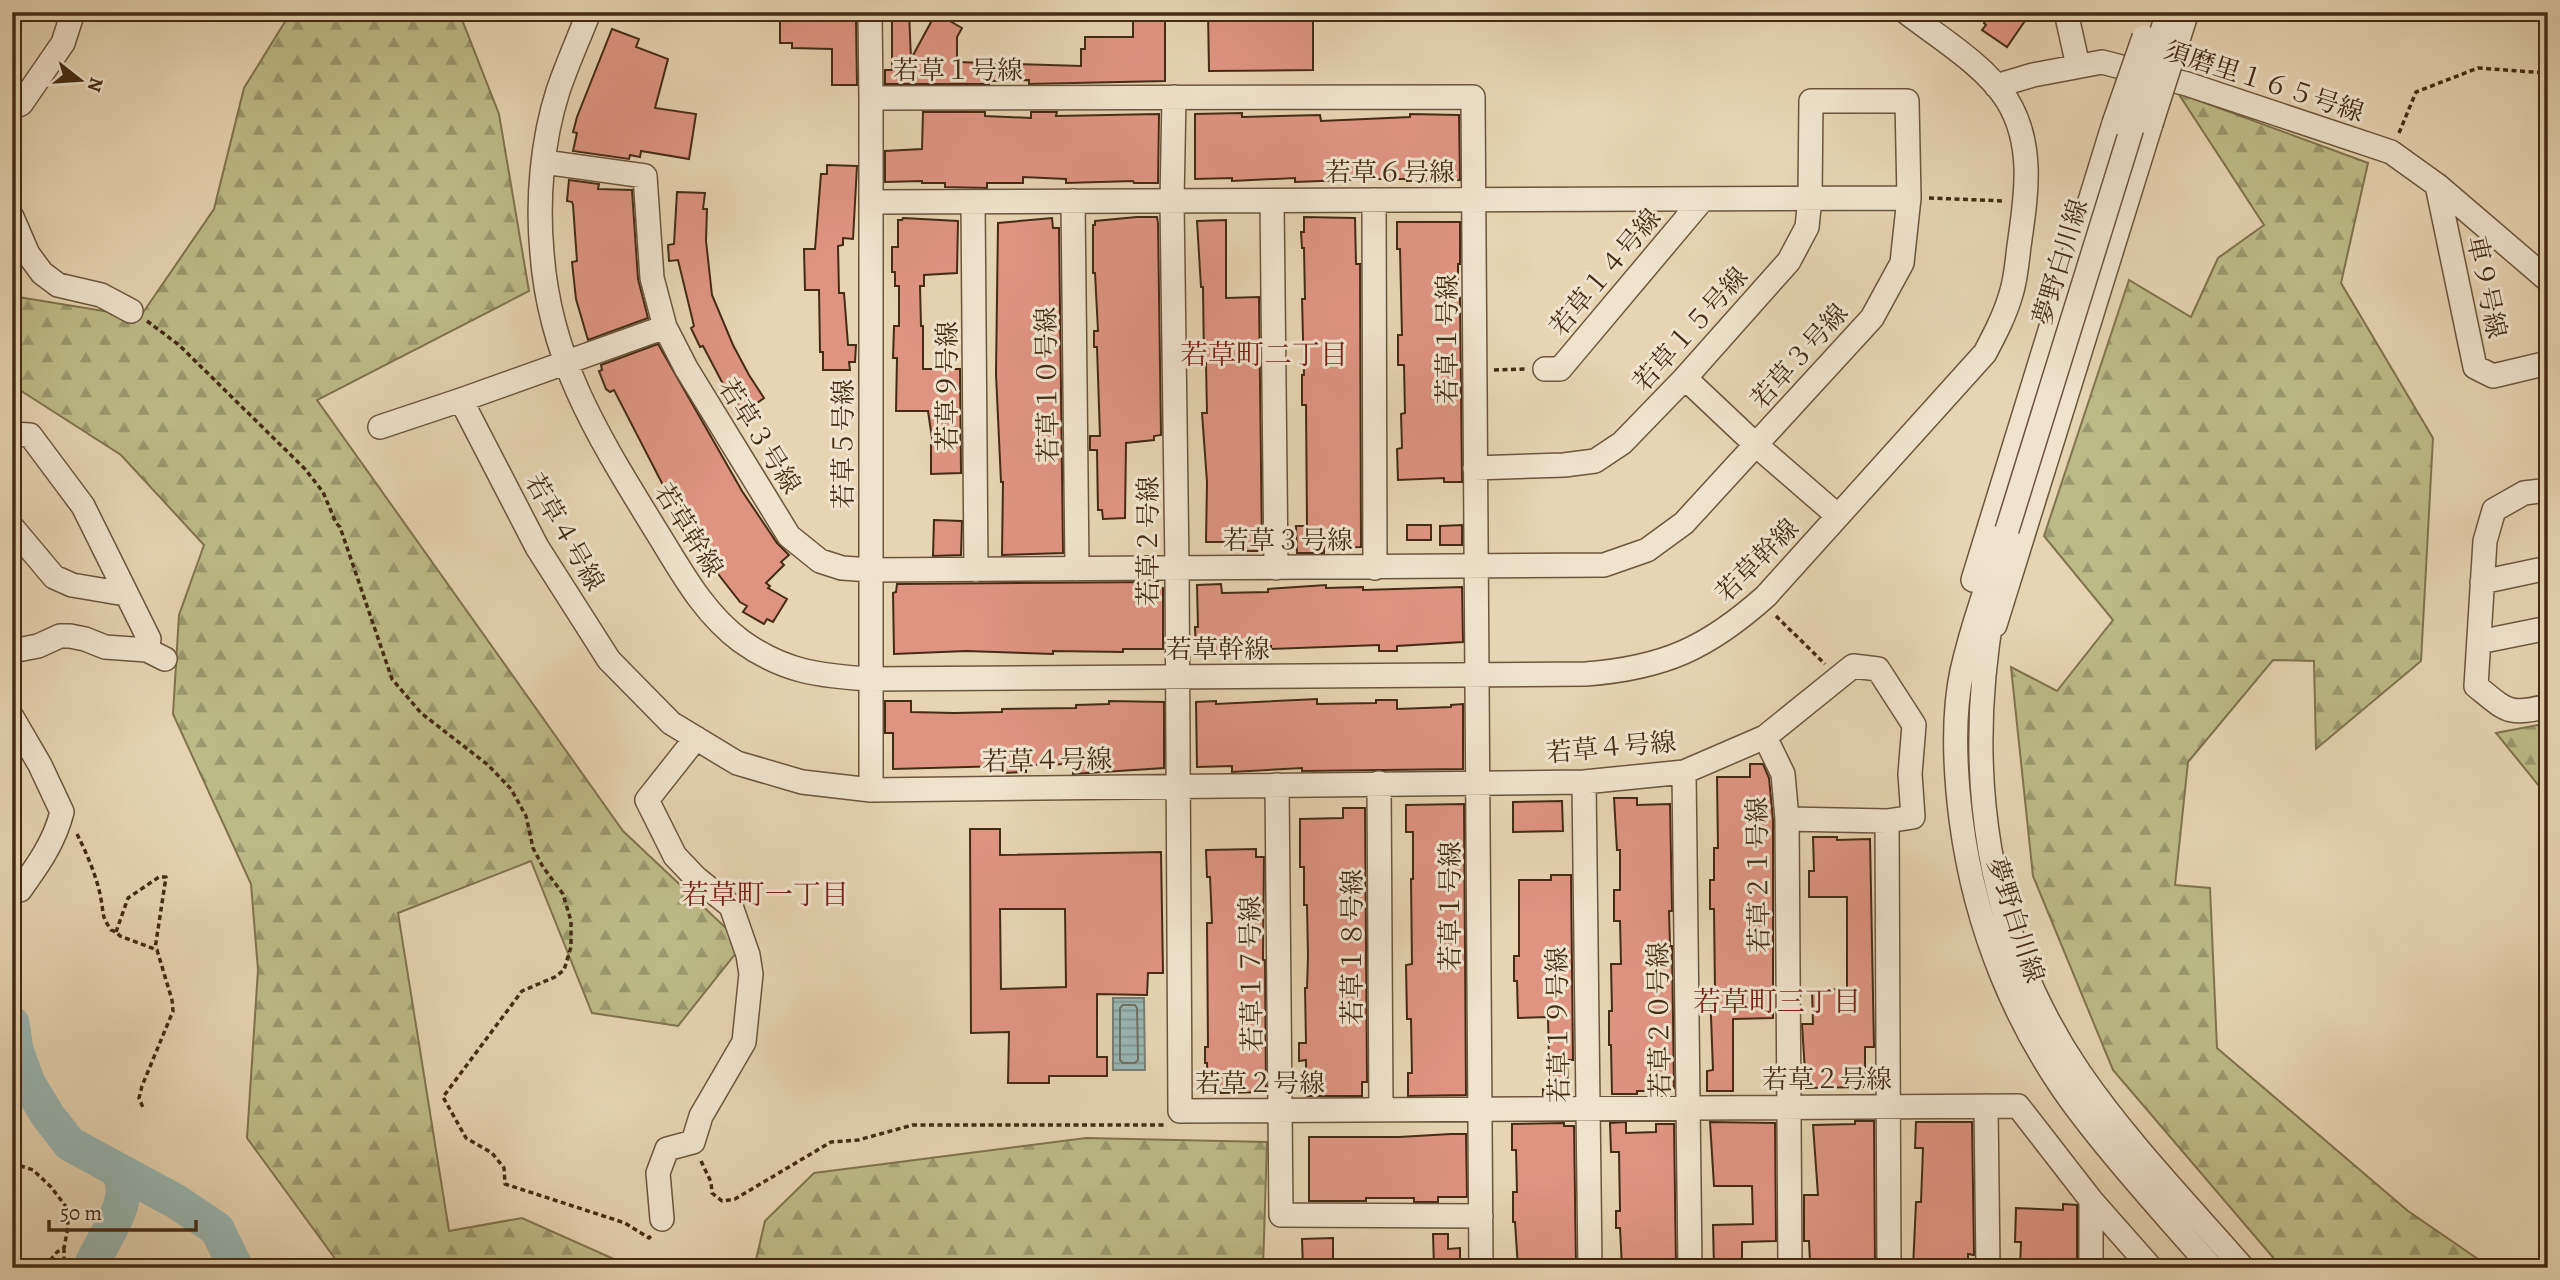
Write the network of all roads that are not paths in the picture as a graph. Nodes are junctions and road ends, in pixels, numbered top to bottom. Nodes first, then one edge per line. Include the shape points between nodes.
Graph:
1 (74, 12) edge
2 (589, 12) edge
3 (870, 12) edge
4 (1906, 12) edge
5 (2066, 12) edge
6 (2152, 12) edge
7 (2180, 14) edge
8 (2078, 66) junction
9 (1996, 86) junction
10 (1174, 97) junction
11 (871, 98) junction
12 (1811, 101) joint
13 (12, 107) edge
14 (2391, 152) joint
15 (544, 162) junction
16 (2437, 184) junction
17 (1810, 198) junction
18 (1909, 198) junction
19 (1474, 199) junction
20 (1374, 200) junction
21 (1702, 200) junction
22 (1073, 201) junction
23 (1172, 201) junction
24 (1272, 201) junction
25 (872, 202) junction
26 (974, 202) junction
27 (12, 217) edge
28 (2548, 280) edge
29 (131, 310) road end
30 (665, 327) junction
31 (565, 363) junction
32 (2548, 363) edge
33 (1545, 369) road end
34 (1685, 378) junction
35 (461, 400) junction
36 (380, 427) dead end
37 (12, 434) edge
38 (1756, 445) junction
39 (1475, 468) junction
40 (2548, 490) edge
41 (1838, 516) junction
42 (12, 527) edge
43 (2007, 530) junction
44 (1177, 568) junction
45 (1276, 568) junction
46 (1375, 568) junction
47 (1476, 568) junction
48 (2548, 568) edge
49 (1077, 569) junction
50 (871, 570) junction
51 (976, 570) junction
52 (2482, 582) junction
53 (125, 594) junction
54 (2548, 628) edge
55 (2479, 642) junction
56 (12, 651) edge
57 (1983, 662) junction
58 (1962, 673) junction
59 (1477, 675) junction
60 (1176, 677) junction
61 (870, 679) junction
62 (2548, 706) edge
63 (12, 717) edge
64 (1765, 737) junction
65 (696, 738) junction
66 (1684, 772) junction
67 (1478, 782) junction
68 (1584, 782) junction
69 (1379, 783) junction
70 (1277, 785) junction
71 (1176, 786) junction
72 (871, 790) junction
73 (1787, 819) junction
74 (1887, 821) junction
75 (20, 890) dead end
76 (1986, 1106) junction
77 (1689, 1107) junction
78 (1789, 1107) junction
79 (1888, 1107) junction
80 (1587, 1108) junction
81 (1280, 1110) junction
82 (1381, 1110) junction
83 (1480, 1110) junction
84 (2091, 1200) junction
85 (1481, 1216) junction
86 (662, 1219) road end
87 (1481, 1268) edge
88 (1590, 1268) edge
89 (1690, 1268) edge
90 (1790, 1268) edge
91 (1889, 1268) edge
92 (1988, 1268) edge
93 (2091, 1268) edge
94 (2151, 1268) edge
95 (2212, 1268) edge
96 (2243, 1268) edge

1 - 13 street via 63,43 21,104
2 - 15 street, 若草幹線 via 558,90
3 - 11 street, 若草１号線
4 - 9 street, 若草幹線
5 - 8 street
6 - 58 street, bridge via 1971,586 1963,627
7 - 43 street, 夢野白川線, bridge
7 - 57 street, bridge via 2151,124
8 - 9 street, 須磨里１６５号線
8 - 14 street, 須磨里１６５号線 via 2102,62 2187,84
9 - 41 street, 若草幹線 via 2015,117 2027,163 2012,293 2001,324 1985,353
10 - 11 street, 若草１号線
10 - 19 street, 若草１号線 via 1473,97
10 - 23 street, 若草２号線
11 - 25 street, 若草５号線
12 - 17 street, 若草１５号線
12 - 18 street, 若草３号線 via 1907,101
14 - 16 street, 車９号線
15 - 30 street, 若草３号線 via 645,176 652,278
15 - 31 street, 若草幹線 via 542,253 550,310
16 - 28 street, 車９号線
16 - 32 street, 車９号線 via 2475,367 2493,376
17 - 18 street, 若草６号線
17 - 21 street, 若草６号線
17 - 34 street, 若草１５号線 via 1807,228 1788,261
18 - 38 street, 若草３号線 via 1902,263 1872,318
19 - 20 street, 若草６号線
19 - 21 street, 若草６号線
19 - 39 street, 若草１号線
20 - 24 street, 若草６号線
20 - 46 street
21 - 33 street, 若草１４号線 via 1560,369
22 - 23 street, 若草６号線
22 - 26 street, 若草６号線
22 - 49 street, 若草１０号線
23 - 24 street, 若草６号線
23 - 44 street, 若草２号線
24 - 45 street
25 - 26 street, 若草６号線
25 - 50 street, 若草５号線
26 - 51 street, 若草９号線
27 - 29 street via 28,254 58,285 101,295
30 - 31 street
30 - 50 street, 若草３号線 via 789,536 820,561
31 - 35 street
31 - 61 street, 若草幹線 via 606,449 688,583 719,622 774,661 814,675
34 - 38 street
34 - 39 street, 若草１５号線 via 1622,443 1595,461
35 - 36 street
35 - 65 street, 若草４号線 via 537,547 609,660 671,723
37 - 53 street via 30,435 82,506
38 - 41 street
38 - 47 street, 若草３号線 via 1684,523 1647,550 1604,565
39 - 47 street, 若草１号線
40 - 52 street via 2524,493 2494,510 2485,541
41 - 59 street, 若草幹線 via 1743,617 1684,653 1615,672
42 - 53 street via 54,577 72,585
43 - 57 street, 夢野白川線
43 - 58 street, 夢野白川線
44 - 45 street, 若草３号線
44 - 49 street, 若草３号線
44 - 60 street, 若草２号線
45 - 46 street, 若草３号線
46 - 47 street, 若草３号線
47 - 59 street, 若草１号線
48 - 52 street
49 - 51 street, 若草３号線
50 - 51 street, 若草３号線
50 - 61 street, 若草５号線
52 - 55 street
53 - 56 street via 156,654 105,647 70,636
54 - 55 street
55 - 62 street via 2476,686 2501,707 2521,713
57 - 96 street, 夢野白川線 via 1982,797 2008,925 2028,980 2078,1071 2104,1106
58 - 95 street, 夢野白川線 via 1957,732 1959,800 1970,875 1996,962 2041,1054 2084,1118
59 - 60 street, 若草幹線
59 - 67 street, 若草１号線
60 - 61 street, 若草幹線
60 - 71 street, 若草２号線
61 - 72 street, 若草５号線
63 - 75 street via 62,812 50,846
64 - 66 street, 若草４号線
64 - 73 street, 若草２１号線 via 1783,774
64 - 74 street, 若草４号線 via 1853,666 1878,669 1914,724 1913,817
65 - 72 street, 若草４号線 via 737,763 802,782
65 - 86 street via 647,800 675,856 731,906 751,974 744,1042 701,1116 693,1142 667,1149 658,1173
66 - 68 street, 若草４号線
66 - 77 street, 若草２０号線
67 - 68 street, 若草４号線
67 - 69 street, 若草４号線
67 - 83 street, 若草１号線
68 - 80 street, 若草１９号線
69 - 70 street, 若草４号線
69 - 82 street, 若草１８号線
70 - 71 street, 若草４号線
70 - 81 street, 若草１７号線
71 - 72 street, 若草４号線
71 - 81 street, 若草２号線 via 1180,1111
73 - 74 street
73 - 78 street, 若草２１号線
74 - 79 street
76 - 79 street, 若草２号線
76 - 84 street, 若草２号線 via 2018,1106
76 - 92 street
77 - 78 street, 若草２号線
77 - 80 street, 若草２号線
77 - 89 street, 若草２０号線
78 - 79 street, 若草２号線
78 - 90 street, 若草２１号線
79 - 91 street
80 - 83 street, 若草２号線
80 - 88 street, 若草１９号線
81 - 82 street, 若草２号線
81 - 85 street, 若草１７号線 via 1281,1215
82 - 83 street, 若草２号線
83 - 85 street, 若草１号線
84 - 93 street
84 - 94 street, 若草２号線
85 - 87 street, 若草１号線

